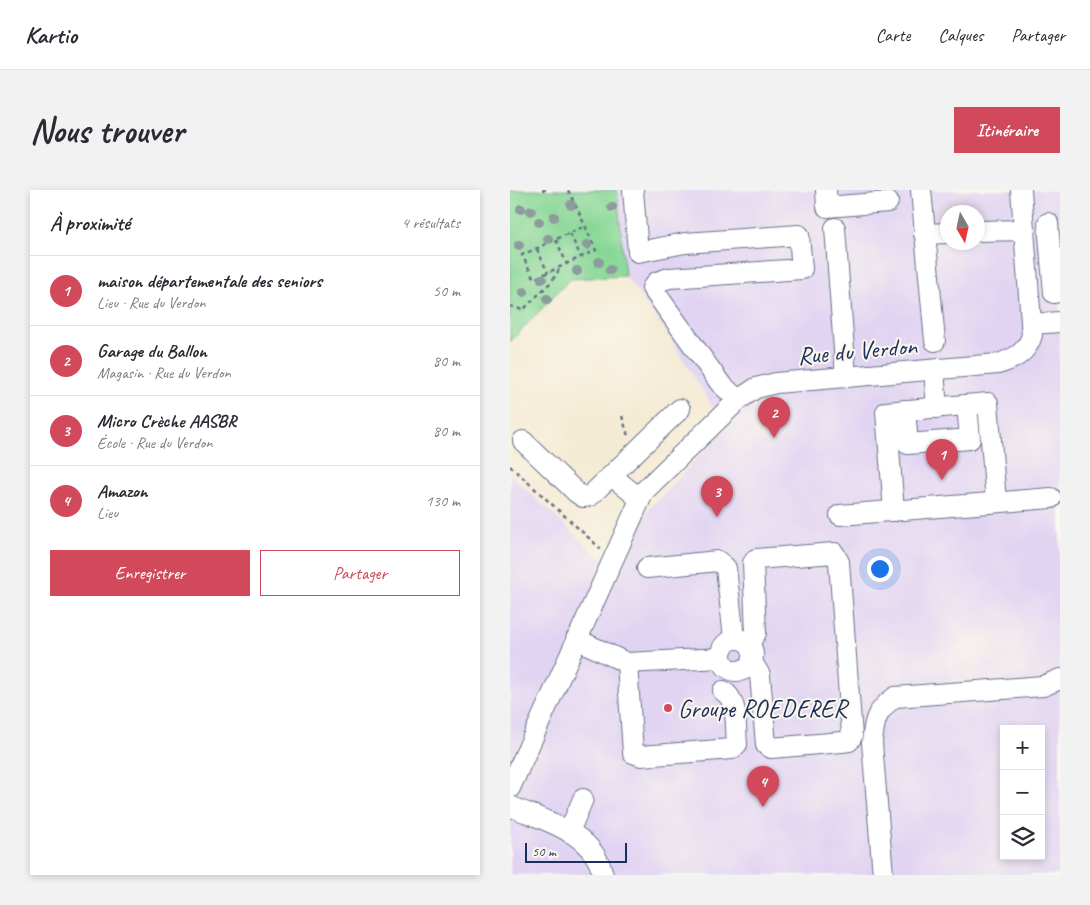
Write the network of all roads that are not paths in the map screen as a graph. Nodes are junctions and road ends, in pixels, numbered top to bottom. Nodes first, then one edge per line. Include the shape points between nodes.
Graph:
1 (634, 190) edge
2 (826, 190) edge
3 (921, 190) edge
4 (1021, 190) edge
5 (888, 202) dead end
6 (1054, 223) edge
7 (1024, 227) junction
8 (835, 228) dead end
9 (985, 230) edge
10 (940, 233) edge
11 (924, 234) junction
12 (1055, 258) edge
13 (1060, 292) edge
14 (1060, 322) edge
15 (1031, 324) junction
16 (935, 341) dead end
17 (934, 370) junction
18 (846, 377) junction
19 (738, 400) junction
20 (967, 405) junction
21 (937, 408) junction
22 (680, 409) dead end
23 (905, 410) junction
24 (523, 441) dead end
25 (612, 476) junction
26 (1050, 498) dead end
27 (640, 499) junction
28 (996, 502) junction
29 (894, 511) junction
30 (840, 515) dead end
31 (647, 568) dead end
32 (576, 640) junction
33 (745, 648) junction
34 (721, 658) junction
35 (626, 663) junction
36 (1060, 679) edge
37 (723, 690) dead end
38 (510, 788) edge
39 (583, 799) dead end
40 (510, 806) edge
41 (569, 832) junction
42 (603, 875) edge
43 (883, 875) edge

1 - 19 street via 638,252 685,244 799,235 802,269 669,278 657,282 652,288 720,383
2 - 5 street via 827,207
3 - 11 street
4 - 7 street, Rue du Verdon
6 - 7 street
6 - 12 street
7 - 9 street
7 - 15 street, Rue du Verdon
8 - 18 street
10 - 11 street
11 - 16 street
12 - 13 street via 1054,293
14 - 15 street
15 - 17 street, Rue du Verdon via 1030,344 1012,360
17 - 18 street, Rue du Verdon
17 - 21 street
18 - 19 street, Rue du Verdon via 765,384
19 - 27 street, Rue du Verdon via 652,483
20 - 21 street
20 - 23 street via 970,439 908,444
20 - 28 street via 988,403
21 - 23 street
22 - 25 street
23 - 29 street via 886,412
24 - 25 street via 583,497 590,496
25 - 27 street
26 - 28 street
27 - 32 street, Rue du Verdon
28 - 29 street
29 - 30 street
31 - 33 street via 723,563
32 - 35 street
32 - 38 street, Rue du Verdon
33 - 33 street via 756,633 753,563 756,559 834,553 839,562 852,736 842,742 771,748 766,745 760,675
33 - 34 street via 724,644
33 - 34 street via 742,670 729,669
34 - 35 street
35 - 37 street via 633,753 640,756 732,749 737,744 734,702
36 - 43 street via 1043,686 895,697 881,707 873,725 872,743
39 - 41 street
40 - 41 street
41 - 42 street via 587,843

